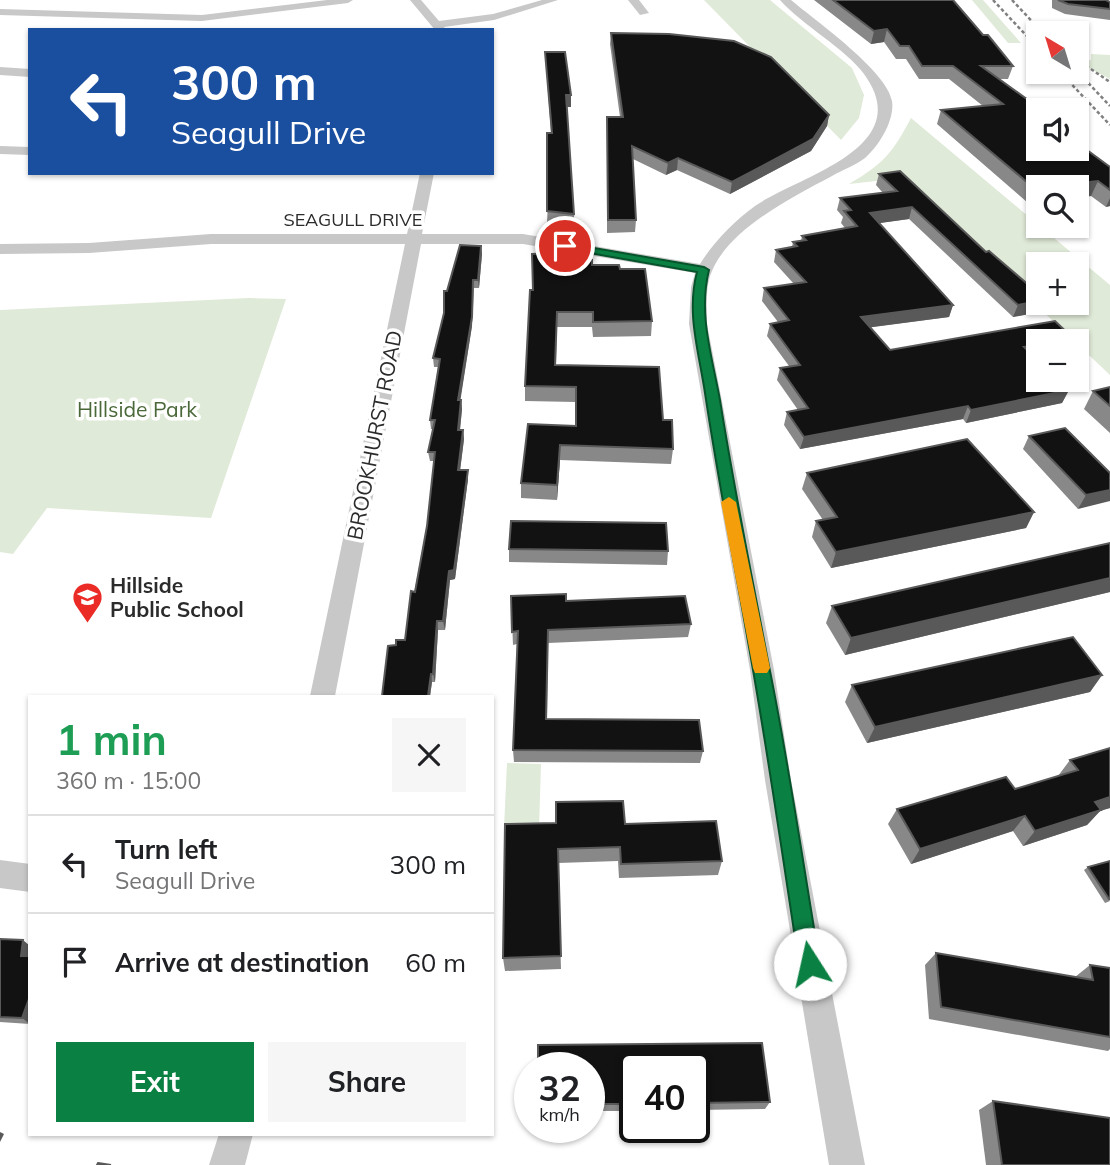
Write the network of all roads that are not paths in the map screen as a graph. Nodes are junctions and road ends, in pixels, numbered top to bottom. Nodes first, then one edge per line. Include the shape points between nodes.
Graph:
1 (348, 0) edge
2 (415, 0) edge
3 (553, 0) edge
4 (633, 0) edge
5 (785, 0) edge
6 (0, 12) edge
7 (644, 13) dead end
8 (439, 27) edge
9 (0, 71) edge
10 (28, 73) edge
11 (0, 150) edge
12 (28, 151) edge
13 (427, 175) edge
14 (414, 237) junction
15 (0, 249) edge
16 (704, 270) junction
17 (322, 695) edge
18 (0, 874) edge
19 (28, 878) edge
20 (235, 1136) edge
21 (227, 1165) edge
22 (847, 1165) edge

1 - 6 street via 270,17
2 - 8 street
3 - 8 street
4 - 7 street
5 - 16 street via 867,70 886,100 883,121 860,155 759,210 716,251
9 - 10 street
11 - 12 street
13 - 14 street, BROOKHURST ROAD
14 - 15 street, SEAGULL DRIVE via 211,239
14 - 16 street, SEAGULL DRIVE via 523,239
14 - 17 street, BROOKHURST ROAD
16 - 22 street via 698,324
18 - 19 street
20 - 21 street

